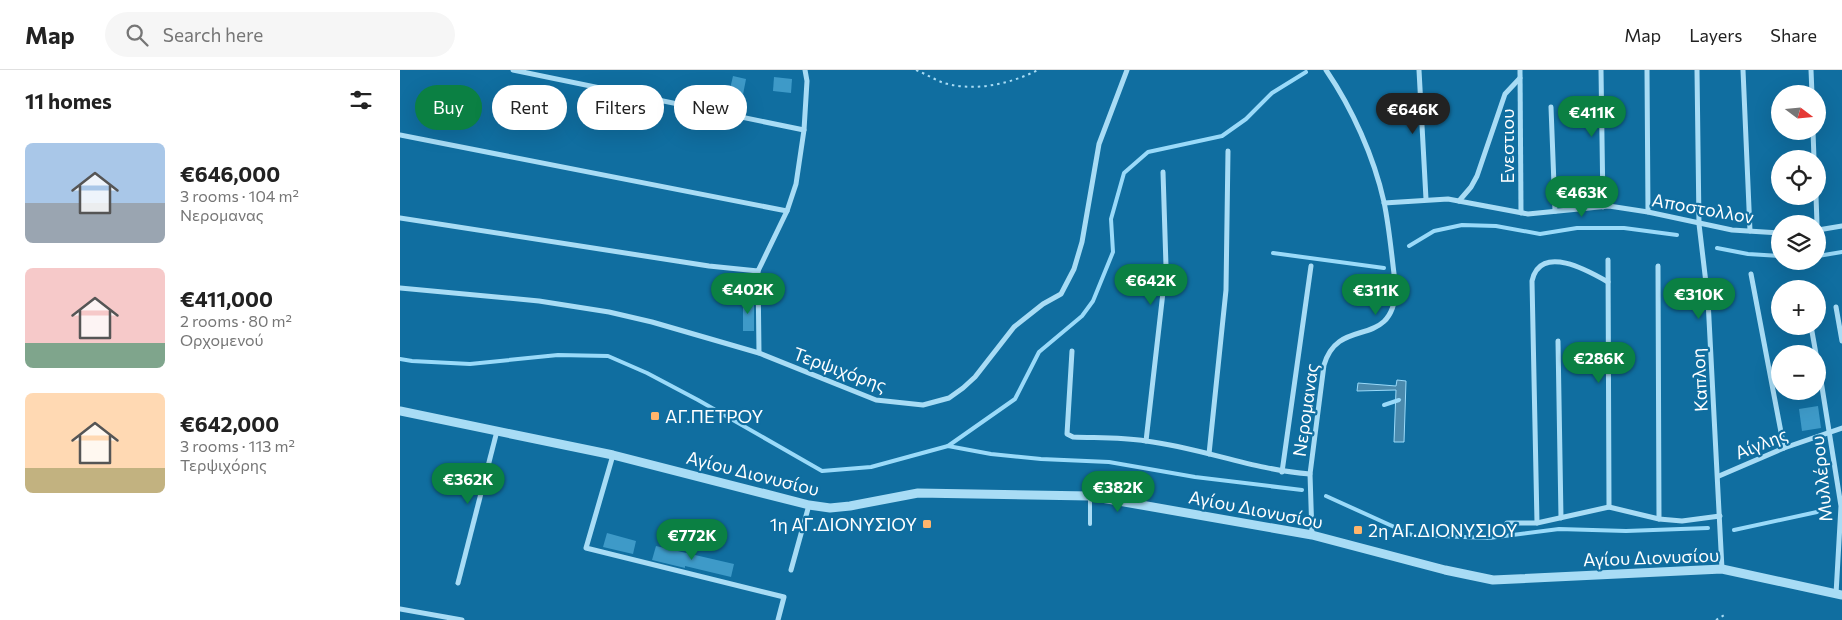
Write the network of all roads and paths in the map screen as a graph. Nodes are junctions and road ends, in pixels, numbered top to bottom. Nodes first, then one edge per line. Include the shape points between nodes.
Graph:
1 (513, 70) edge
2 (805, 70) edge
3 (916, 70) edge
4 (1038, 70) edge
5 (1127, 70) edge
6 (1326, 70) edge
7 (1419, 70) edge
8 (1520, 70) edge
9 (1601, 70) edge
10 (1647, 70) edge
11 (1697, 70) edge
12 (1743, 70) edge
13 (1811, 70) edge
14 (1520, 78) junction
15 (1812, 85) edge
16 (1552, 107) dead end
17 (804, 130) junction
18 (400, 135) edge
19 (1228, 151) dead end
20 (1163, 172) dead end
21 (1426, 200) junction
22 (1458, 201) junction
23 (1384, 203) junction
24 (1603, 207) junction
25 (787, 211) junction
26 (1555, 211) junction
27 (1648, 212) junction
28 (1521, 213) junction
29 (400, 218) edge
30 (1699, 224) junction
31 (1842, 226) edge
32 (1826, 229) edge
33 (1750, 231) junction
34 (1771, 232) edge
35 (1608, 260) dead end
36 (1311, 266) dead end
37 (1658, 266) dead end
38 (758, 271) junction
39 (1751, 274) dead end
40 (1608, 282) junction
41 (400, 288) edge
42 (1836, 307) dead end
43 (1558, 341) dead end
44 (1842, 341) edge
45 (1072, 352) dead end
46 (759, 353) junction
47 (1825, 400) edge
48 (400, 412) edge
49 (1842, 428) edge
50 (497, 431) junction
51 (1830, 432) junction
52 (1146, 440) junction
53 (1784, 448) junction
54 (1210, 454) junction
55 (613, 455) junction
56 (1282, 472) junction
57 (1310, 474) junction
58 (1719, 476) junction
59 (1090, 496) junction
60 (809, 505) junction
61 (1609, 507) junction
62 (1720, 516) junction
63 (1561, 518) junction
64 (1659, 519) junction
65 (1507, 523) dead end
66 (1537, 523) junction
67 (1090, 524) dead end
68 (1312, 535) junction
69 (1722, 569) junction
70 (791, 570) dead end
71 (458, 584) dead end
72 (1839, 594) edge
73 (400, 608) edge
74 (1726, 614) dead end
75 (462, 620) edge
76 (778, 620) edge
77 (1716, 620) edge

1 - 17 street
2 - 17 street
3 - 4 path via 946,83 972,87 1006,82
5 - 46 street, Τερψιχόρης via 1099,144 1082,242 1074,269 1061,294 1014,327 963,388 948,398 923,404 876,400
6 - 23 street, Νερομανας via 1351,110
7 - 21 street
8 - 14 street, Ενεστιου
9 - 24 street
10 - 27 street
11 - 30 street, Καπλοη
12 - 33 street
13 - 15 street
14 - 22 street, Ενεστιου via 1505,94 1477,176
14 - 28 street, Ενεστιου
16 - 26 street
17 - 25 street via 796,184
18 - 25 street
19 - 54 street via 1226,290
20 - 52 street via 1166,266
21 - 22 street, Αποστολλον
21 - 23 street, Αποστολλον
22 - 28 street, Αποστολλον
23 - 57 street, Νερομανας via 1395,302 1386,321 1341,340 1327,355
24 - 26 street, Αποστολλον
24 - 27 street, Αποστολλον
25 - 38 street
26 - 28 street, Αποστολλον
27 - 30 street, Αποστολλον
29 - 38 street
30 - 33 street, Αποστολλον
30 - 58 street, Καπλοη via 1708,300
31 - 32 street
33 - 34 street, Αποστολλον
35 - 40 street
36 - 56 street
37 - 64 street
38 - 46 street
39 - 53 street
40 - 61 street
40 - 66 street via 1563,262 1550,263 1534,273
41 - 46 street, Τερψιχόρης via 540,301 608,312
42 - 44 street
43 - 63 street
45 - 52 street via 1067,434 1073,437
47 - 51 street, Μυλλέρου
48 - 50 street, Αγίου Διονυσίου
49 - 51 street, Αίγλης
50 - 55 street, Αγίου Διονυσίου
50 - 71 street
51 - 53 street, Αίγλης
51 - 72 street, Μυλλέρου via 1841,506
52 - 54 street
53 - 58 street, Αίγλης
54 - 56 street
55 - 60 street, Αγίου Διονυσίου
55 - 76 street via 586,548 784,597
56 - 57 street
57 - 68 street, Νερομανας
58 - 62 street, Καπλοη
59 - 60 street, Αγίου Διονυσίου via 918,493 850,506
59 - 67 lane
59 - 68 street, Αγίου Διονυσίου
60 - 70 street
61 - 63 street
61 - 64 street
62 - 64 street via 1682,521
62 - 69 street, Καπλοη
63 - 66 street
65 - 66 street
68 - 69 street, Αγίου Διονυσίου via 1493,580
69 - 72 street, Αγίου Διονυσίου
73 - 75 street
74 - 77 path

